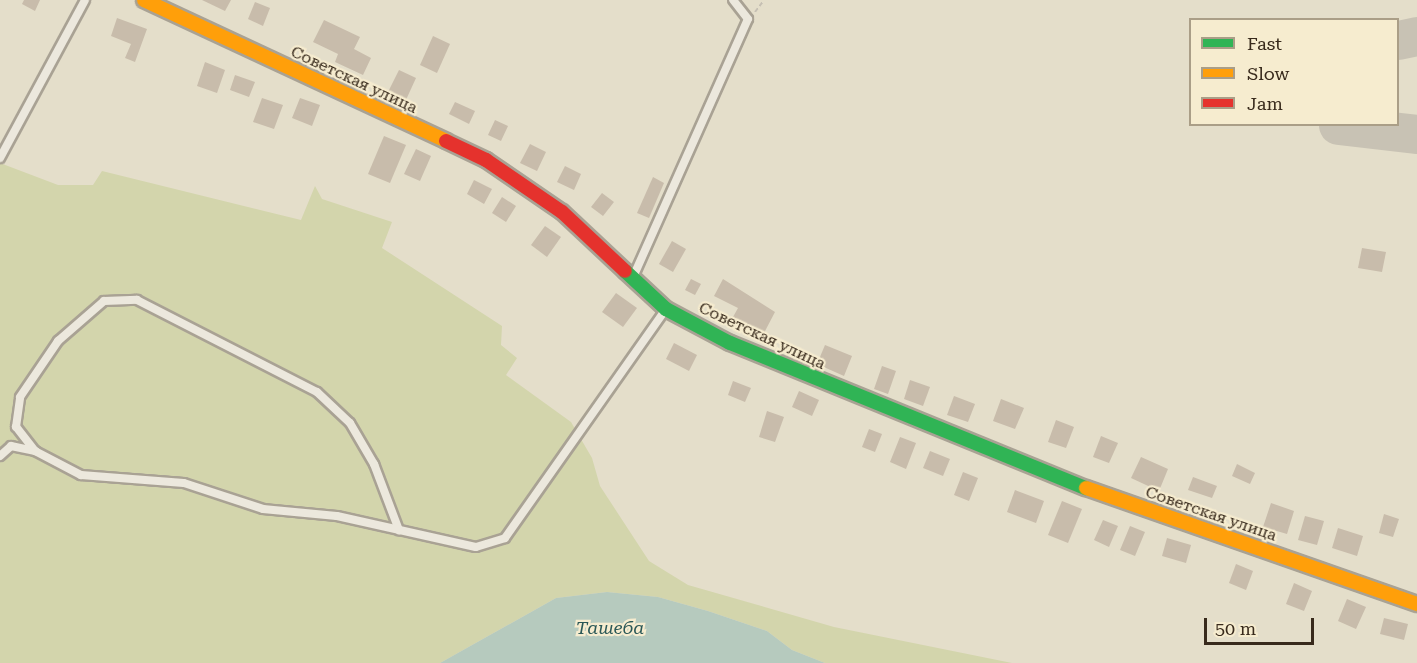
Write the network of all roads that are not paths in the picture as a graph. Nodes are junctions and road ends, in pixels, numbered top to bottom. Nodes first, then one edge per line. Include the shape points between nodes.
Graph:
1 (85, 0) edge
2 (144, 0) edge
3 (733, 0) edge
4 (0, 158) edge
5 (632, 279) junction
6 (666, 309) junction
7 (35, 451) junction
8 (0, 456) edge
9 (399, 530) junction
10 (1417, 604) edge

1 - 4 lane
2 - 5 street, Советская улица via 486,160 562,212
3 - 5 lane via 748,19
5 - 6 street, Советская улица
6 - 9 lane via 505,538 476,547
6 - 10 street, Советская улица via 730,343 1031,469
7 - 8 lane via 12,446
7 - 9 lane via 81,475 184,483 263,509 337,516
7 - 9 lane via 16,427 20,397 58,342 104,301 137,300 317,392 356,433 374,464

